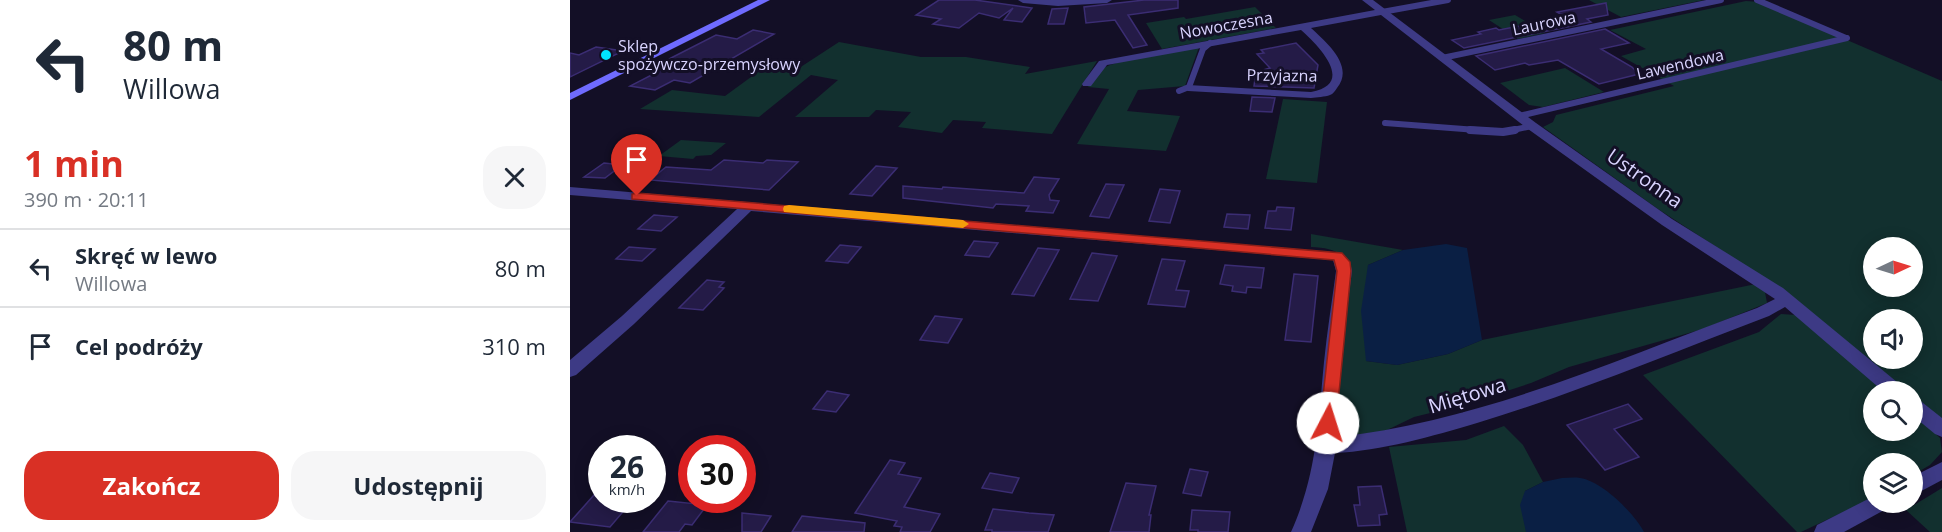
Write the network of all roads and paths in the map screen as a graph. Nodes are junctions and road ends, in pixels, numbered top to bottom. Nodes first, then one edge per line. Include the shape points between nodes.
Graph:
1 (765, 0) edge
2 (1023, 0) edge
3 (1107, 0) edge
4 (1367, 0) edge
5 (1448, 0) edge
6 (1721, 0) edge
7 (1757, 0) edge
8 (1382, 12) junction
9 (1303, 26) junction
10 (1210, 43) junction
11 (1442, 58) junction
12 (1087, 84) dead end
13 (1183, 90) joint
14 (570, 97) edge
15 (1519, 116) junction
16 (1385, 123) dead end
17 (1532, 126) junction
18 (570, 190) edge
19 (748, 206) junction
20 (1786, 300) junction
21 (570, 370) edge
22 (1884, 381) edge
23 (1923, 413) edge
24 (1942, 429) edge
25 (1326, 444) junction
26 (1942, 470) edge
27 (1923, 481) edge
28 (1863, 511) edge
29 (1301, 532) edge
30 (1824, 532) edge

1 - 14 main road
2 - 3 street
4 - 8 street, Ustronna
5 - 8 lane
6 - 11 lane, Laurowa
7 - 15 lane, Lawendowa via 1849,39
8 - 9 street, Nowoczesna
8 - 11 street, Ustronna
9 - 10 street, Nowoczesna
9 - 13 street, Przyjazna via 1336,60 1335,83 1328,92 1311,95
10 - 12 street, Nowoczesna via 1103,63
10 - 13 lane via 1203,49
11 - 15 street, Ustronna
15 - 17 street, Ustronna
16 - 17 lane via 1503,132
17 - 20 street, Ustronna
18 - 19 street
19 - 21 street
19 - 25 street via 1334,255 1343,262 1344,271
20 - 22 street, Ustronna
20 - 25 street, Miętowa via 1590,377 1460,421 1402,434
23 - 24 street
25 - 29 street via 1325,463
26 - 27 street
28 - 30 street

